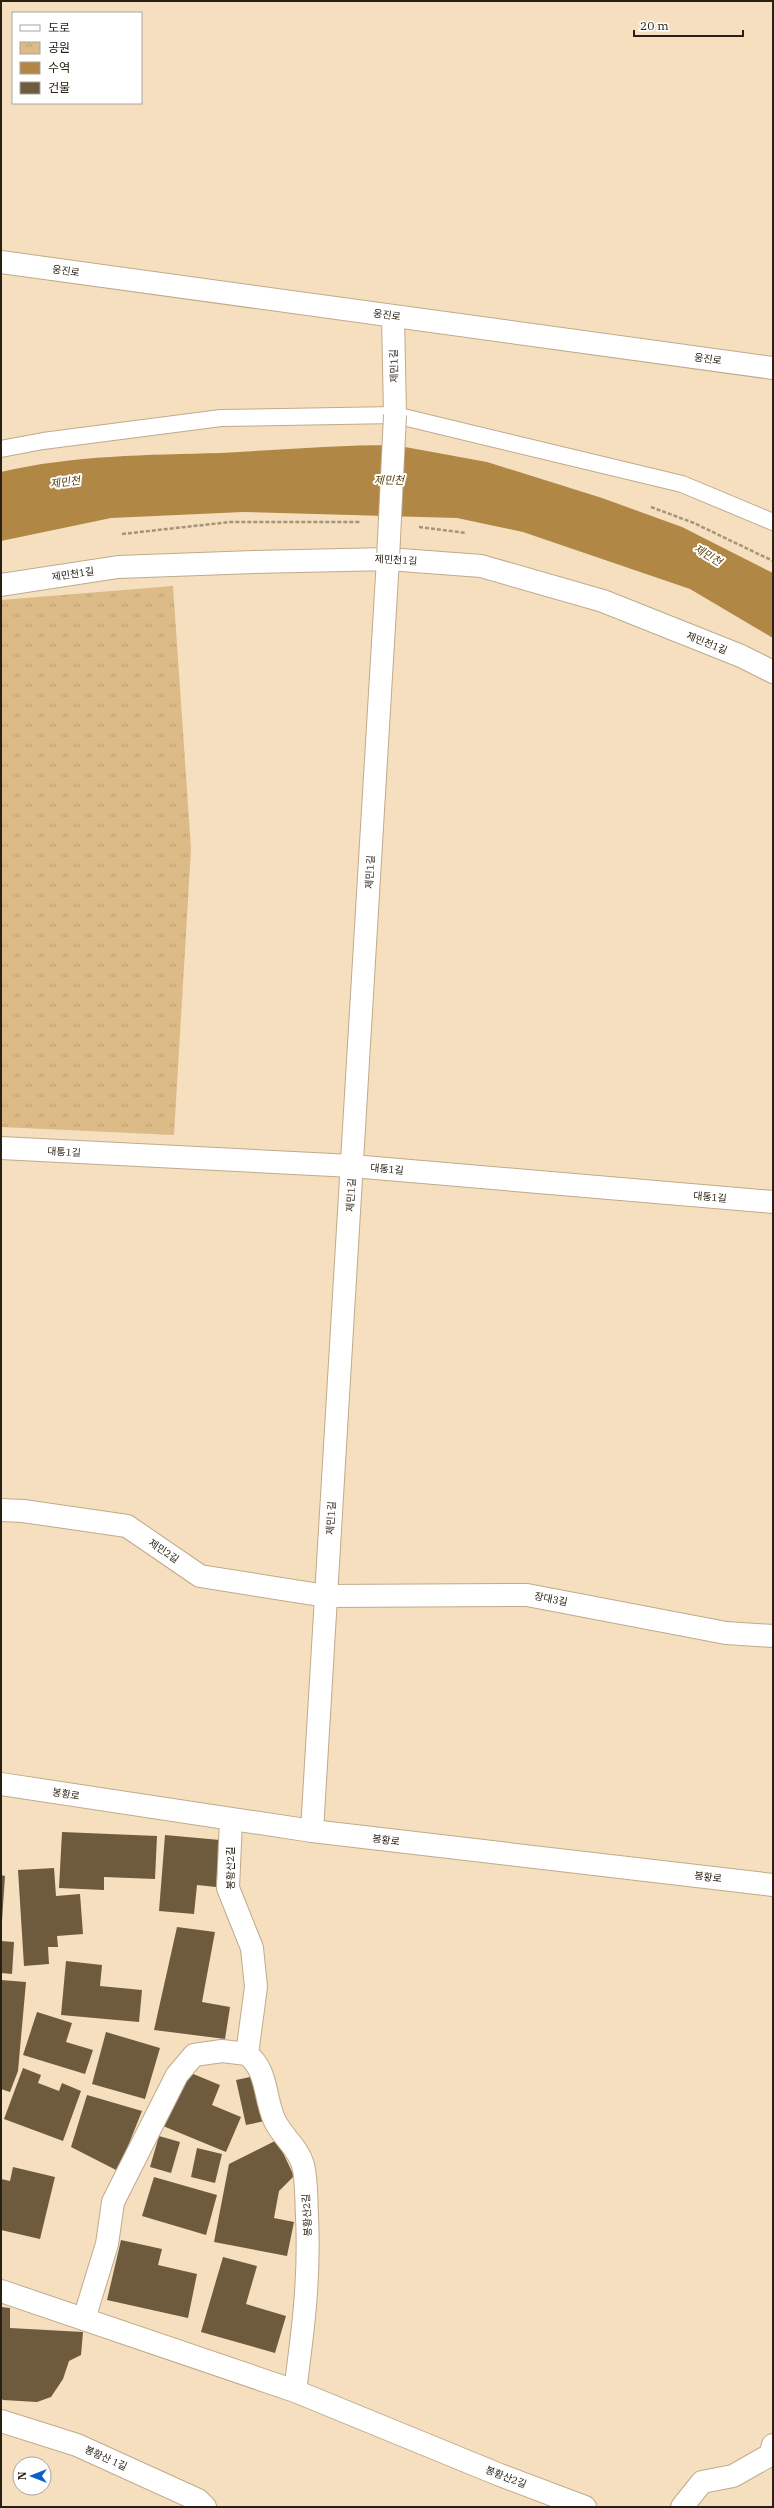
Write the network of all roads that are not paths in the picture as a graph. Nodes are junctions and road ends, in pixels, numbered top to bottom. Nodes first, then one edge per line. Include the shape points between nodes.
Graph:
1 (1, 262) edge
2 (393, 316) junction
3 (773, 368) edge
4 (395, 415) junction
5 (1, 449) edge
6 (773, 522) edge
7 (388, 559) junction
8 (1, 585) edge
9 (773, 672) edge
10 (1, 1148) edge
11 (352, 1166) junction
12 (773, 1202) edge
13 (1, 1510) edge
14 (326, 1596) junction
15 (773, 1636) edge
16 (1, 1784) edge
17 (231, 1820) junction
18 (312, 1831) junction
19 (773, 1885) edge
20 (247, 2054) junction
21 (1, 2291) edge
22 (84, 2318) junction
23 (295, 2391) junction
24 (1, 2422) edge
25 (772, 2454) edge
26 (205, 2507) edge
27 (585, 2507) edge
28 (682, 2507) edge

1 - 2 street, 웅진로
2 - 3 street, 웅진로
2 - 4 street, 제민1길
4 - 5 lane via 221,418 43,441
4 - 6 lane via 682,484
4 - 7 street, 제민1길, bridge
7 - 8 street, 제민천1길 via 118,567
7 - 9 street, 제민천1길 via 481,566 602,601 741,656
7 - 11 street, 제민1길
10 - 11 street, 대통1길
11 - 12 street, 대통1길
11 - 14 street, 제민1길
13 - 14 street, 제민2길 via 127,1526 200,1576
14 - 15 street, 장대3길 via 527,1594 726,1632
14 - 18 street, 제민1길
16 - 17 street, 봉황로
17 - 18 street, 봉황로
17 - 20 street, 봉황산2길 via 228,1888 252,1948 256,1987
18 - 19 street, 봉황로
20 - 22 street via 222,2051 194,2055 177,2075 113,2202 107,2244
20 - 23 street, 봉황산2길 via 261,2070 274,2120 295,2148 303,2164 309,2265
21 - 22 street, 봉황산2길
22 - 23 street, 봉황산2길
23 - 27 street, 봉황산2길
24 - 26 street, 봉황산 1길 via 77,2445 186,2494
25 - 28 street via 733,2476 702,2482

